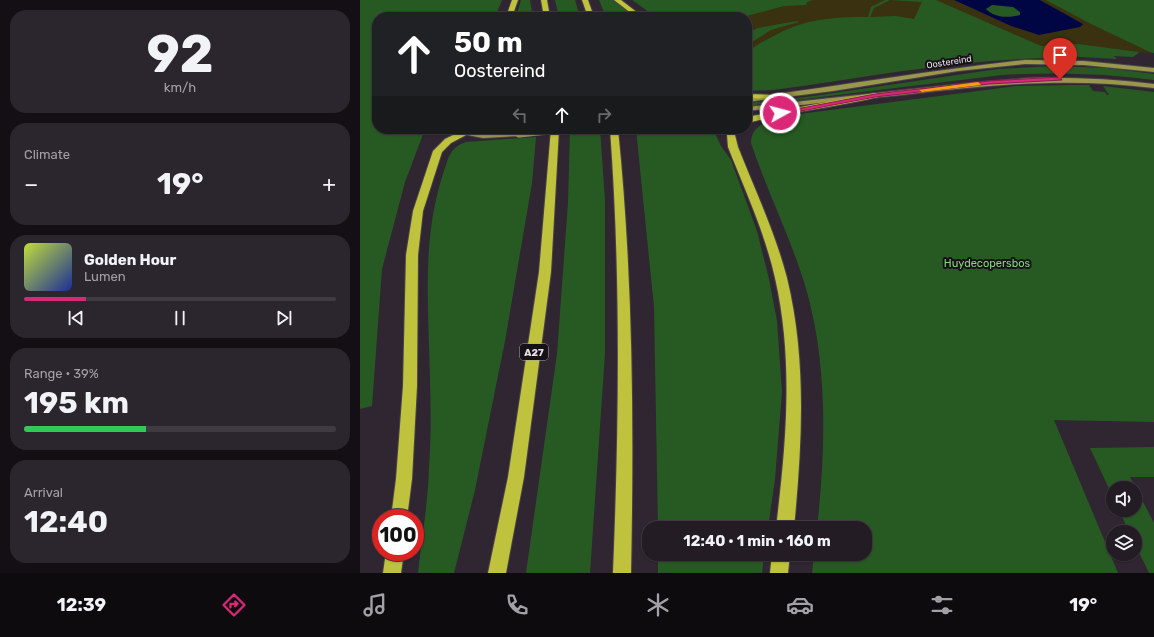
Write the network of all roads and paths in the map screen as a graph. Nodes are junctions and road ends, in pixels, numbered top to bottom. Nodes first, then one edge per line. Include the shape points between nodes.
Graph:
1 (515, 0) edge
2 (544, 0) edge
3 (585, 0) edge
4 (617, 0) edge
5 (511, 12) edge
6 (547, 12) edge
7 (589, 12) edge
8 (633, 12) edge
9 (1154, 70) edge
10 (1154, 86) edge
11 (752, 96) edge
12 (875, 96) junction
13 (780, 97) junction
14 (752, 100) edge
15 (752, 108) edge
16 (752, 119) edge
17 (459, 134) edge
18 (477, 134) edge
19 (519, 134) edge
20 (556, 134) edge
21 (615, 134) edge
22 (732, 134) edge
23 (400, 509) edge
24 (786, 521) edge
25 (394, 561) edge
26 (781, 561) edge
27 (392, 573) edge
28 (496, 573) edge
29 (622, 573) edge
30 (778, 573) edge

1 - 5 highway
2 - 6 highway
3 - 7 highway
4 - 8 highway
9 - 13 main road, Oostereind via 1084,63 1018,63 958,69
10 - 12 main road via 1104,80 1037,79 989,82
11 - 13 highway
12 - 15 main road
12 - 16 highway
13 - 14 main road, Oostereind
17 - 23 highway via 438,151 418,211 412,255 410,386
18 - 19 main road, bridge
20 - 28 highway, A27 via 545,272 516,477
21 - 29 highway via 623,215 627,355
22 - 24 highway via 733,147 780,277 789,320 794,356 795,396
25 - 27 highway
26 - 30 highway

